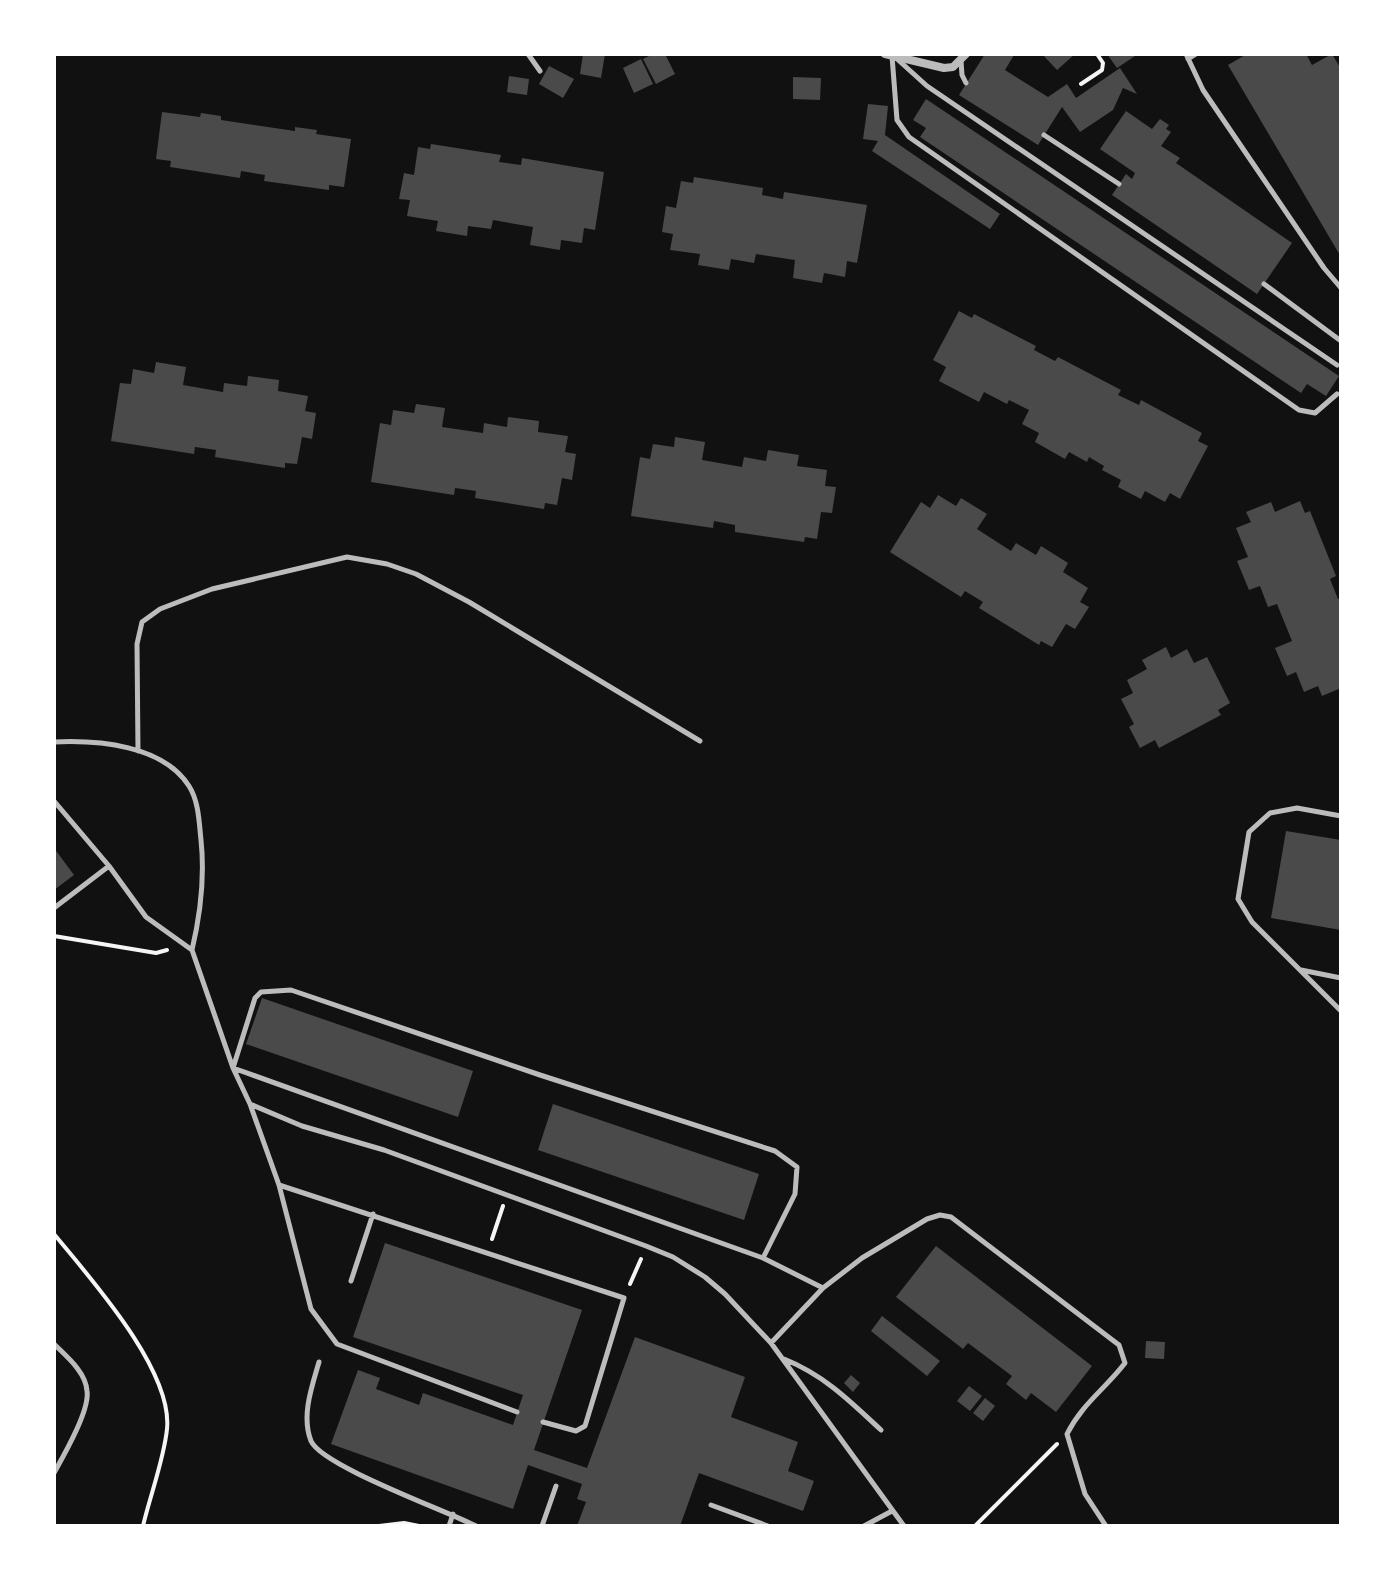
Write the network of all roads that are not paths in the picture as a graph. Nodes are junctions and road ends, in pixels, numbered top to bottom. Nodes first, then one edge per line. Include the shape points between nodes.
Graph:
1 (528, 54) edge
2 (1196, 54) edge
3 (888, 55) edge
4 (964, 57) edge
5 (1187, 57) edge
6 (540, 71) dead end
7 (966, 83) dead end
8 (1044, 135) dead end
9 (1119, 184) dead end
10 (1264, 284) dead end
11 (1341, 288) edge
12 (1341, 341) edge
13 (1337, 365) dead end
14 (1337, 394) dead end
15 (700, 741) dead end
16 (54, 742) edge
17 (138, 751) junction
18 (54, 801) edge
19 (1341, 816) edge
20 (109, 866) junction
21 (54, 908) edge
22 (192, 950) junction
23 (1300, 970) junction
24 (1341, 978) edge
25 (1341, 1011) edge
26 (233, 1068) junction
27 (250, 1104) junction
28 (279, 1185) junction
29 (373, 1214) junction
30 (763, 1258) junction
31 (351, 1281) dead end
32 (823, 1288) junction
33 (771, 1343) junction
34 (54, 1344) edge
35 (783, 1359) junction
36 (319, 1362) dead end
37 (517, 1412) dead end
38 (543, 1422) dead end
39 (881, 1430) dead end
40 (54, 1473) edge
41 (556, 1486) dead end
42 (711, 1505) dead end
43 (892, 1511) junction
44 (453, 1514) junction
45 (449, 1526) edge
46 (476, 1526) edge
47 (542, 1526) edge
48 (768, 1526) edge
49 (864, 1526) edge
50 (904, 1526) edge
51 (1106, 1526) edge

1 - 6 lane
2 - 5 lane
3 - 4 street via 944,68
3 - 13 lane
3 - 14 lane via 897,120 909,137 1299,410 1315,413
4 - 7 lane
5 - 11 lane via 1203,90
8 - 9 lane
10 - 12 lane
15 - 17 lane via 416,574 347,557 212,589 160,609 142,622 137,644
16 - 17 lane
17 - 22 lane via 176,771 196,801 204,871
18 - 20 lane
19 - 23 lane via 1297,808 1270,813 1249,832 1238,899 1252,922
20 - 21 lane
20 - 22 lane via 146,917
22 - 26 lane
23 - 24 lane
23 - 25 lane
26 - 27 lane
26 - 30 lane
26 - 30 lane via 255,998 261,992 291,990 775,1151 797,1167 795,1194
27 - 28 lane
27 - 33 lane via 673,1257 725,1294
28 - 29 lane
28 - 37 lane via 311,1309 337,1344
29 - 31 lane
29 - 38 lane via 624,1298 585,1426 576,1431
30 - 32 lane
32 - 33 lane
32 - 51 lane via 927,1219 951,1217 1119,1345 1125,1363 1078,1412 1067,1434 1085,1494
33 - 35 lane
34 - 40 lane via 77,1368 88,1391 78,1429
35 - 39 lane via 834,1386
35 - 43 lane
36 - 44 lane via 307,1425 312,1444 355,1472
41 - 47 lane
42 - 48 lane
43 - 49 lane
43 - 50 lane
44 - 45 lane
44 - 46 lane

